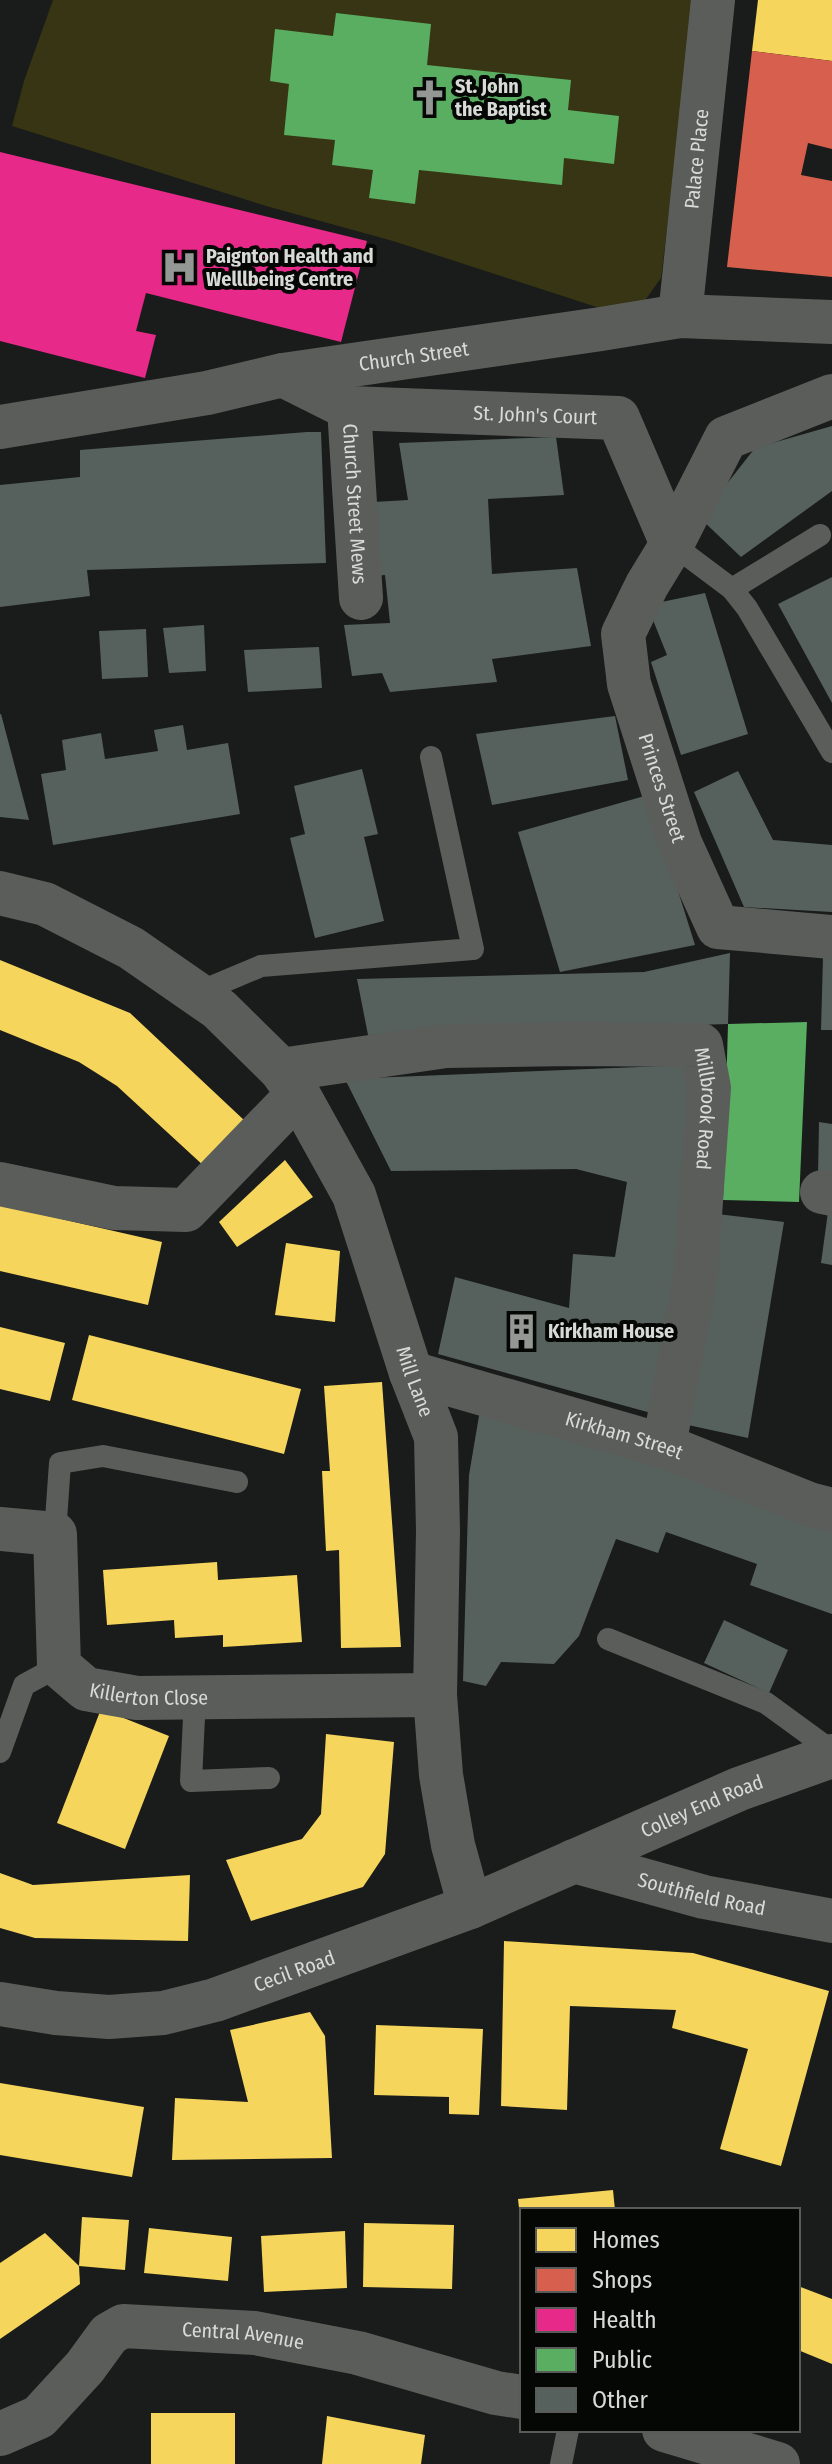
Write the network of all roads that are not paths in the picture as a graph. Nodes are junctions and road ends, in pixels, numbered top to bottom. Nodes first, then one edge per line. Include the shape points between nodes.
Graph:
1 (713, 0) edge
2 (680, 316) junction
3 (832, 322) edge
4 (283, 375) junction
5 (832, 396) edge
6 (349, 408) junction
7 (0, 427) edge
8 (820, 535) dead end
9 (672, 544) junction
10 (732, 589) junction
11 (361, 598) dead end
12 (832, 752) edge
13 (431, 757) dead end
14 (0, 893) edge
15 (832, 937) edge
16 (197, 993) junction
17 (290, 1082) junction
18 (0, 1184) edge
19 (411, 1373) junction
20 (664, 1446) junction
21 (237, 1482) dead end
22 (832, 1510) edge
23 (0, 1529) edge
24 (55, 1534) junction
25 (608, 1639) dead end
26 (59, 1666) junction
27 (435, 1695) junction
28 (195, 1696) junction
29 (0, 1752) edge
30 (832, 1753) edge
31 (269, 1778) dead end
32 (574, 1861) junction
33 (470, 1907) junction
34 (832, 1921) edge
35 (0, 2004) edge
36 (520, 2397) edge
37 (568, 2432) edge
38 (671, 2432) edge
39 (0, 2434) edge
40 (561, 2464) edge
41 (778, 2464) edge

1 - 2 street, Palace Place
2 - 3 street, Church Street
2 - 4 street, Church Street
4 - 6 street, St. John's Court
4 - 7 street, Church Street
5 - 9 street via 726,438
6 - 9 street, St. John's Court via 618,418
6 - 11 street, Church Street Mews
8 - 10 lane
9 - 10 lane
9 - 15 street, Princes Street via 623,634 629,684 680,843 718,927
10 - 12 lane
13 - 16 lane via 473,949 261,966
14 - 16 street, Mill Lane via 45,904 131,948
16 - 17 street, Mill Lane
17 - 18 street via 186,1210 114,1208
17 - 19 street, Mill Lane via 354,1195
17 - 20 street, Millbrook Road via 446,1046 701,1045 709,1088 696,1272
19 - 20 street, Kirkham Street
19 - 27 street, Mill Lane via 436,1437
20 - 22 street, Kirkham Street
21 - 24 lane via 103,1456 60,1463
23 - 24 street
24 - 26 street
25 - 30 lane via 766,1703
26 - 28 street, Killerton Close via 86,1689 137,1698
26 - 29 lane via 24,1685
27 - 28 street, Killerton Close
27 - 33 street, Mill Lane via 444,1798
28 - 31 lane via 191,1781
30 - 32 street, Colley End Road
32 - 33 street, Cecil Road
32 - 34 street, Southfield Road via 704,1897
33 - 35 street, Cecil Road via 262,1984 163,2013 109,2017
36 - 39 street, Central Avenue via 358,2353 255,2333 123,2326 109,2334 39,2417
37 - 40 lane
38 - 41 street

